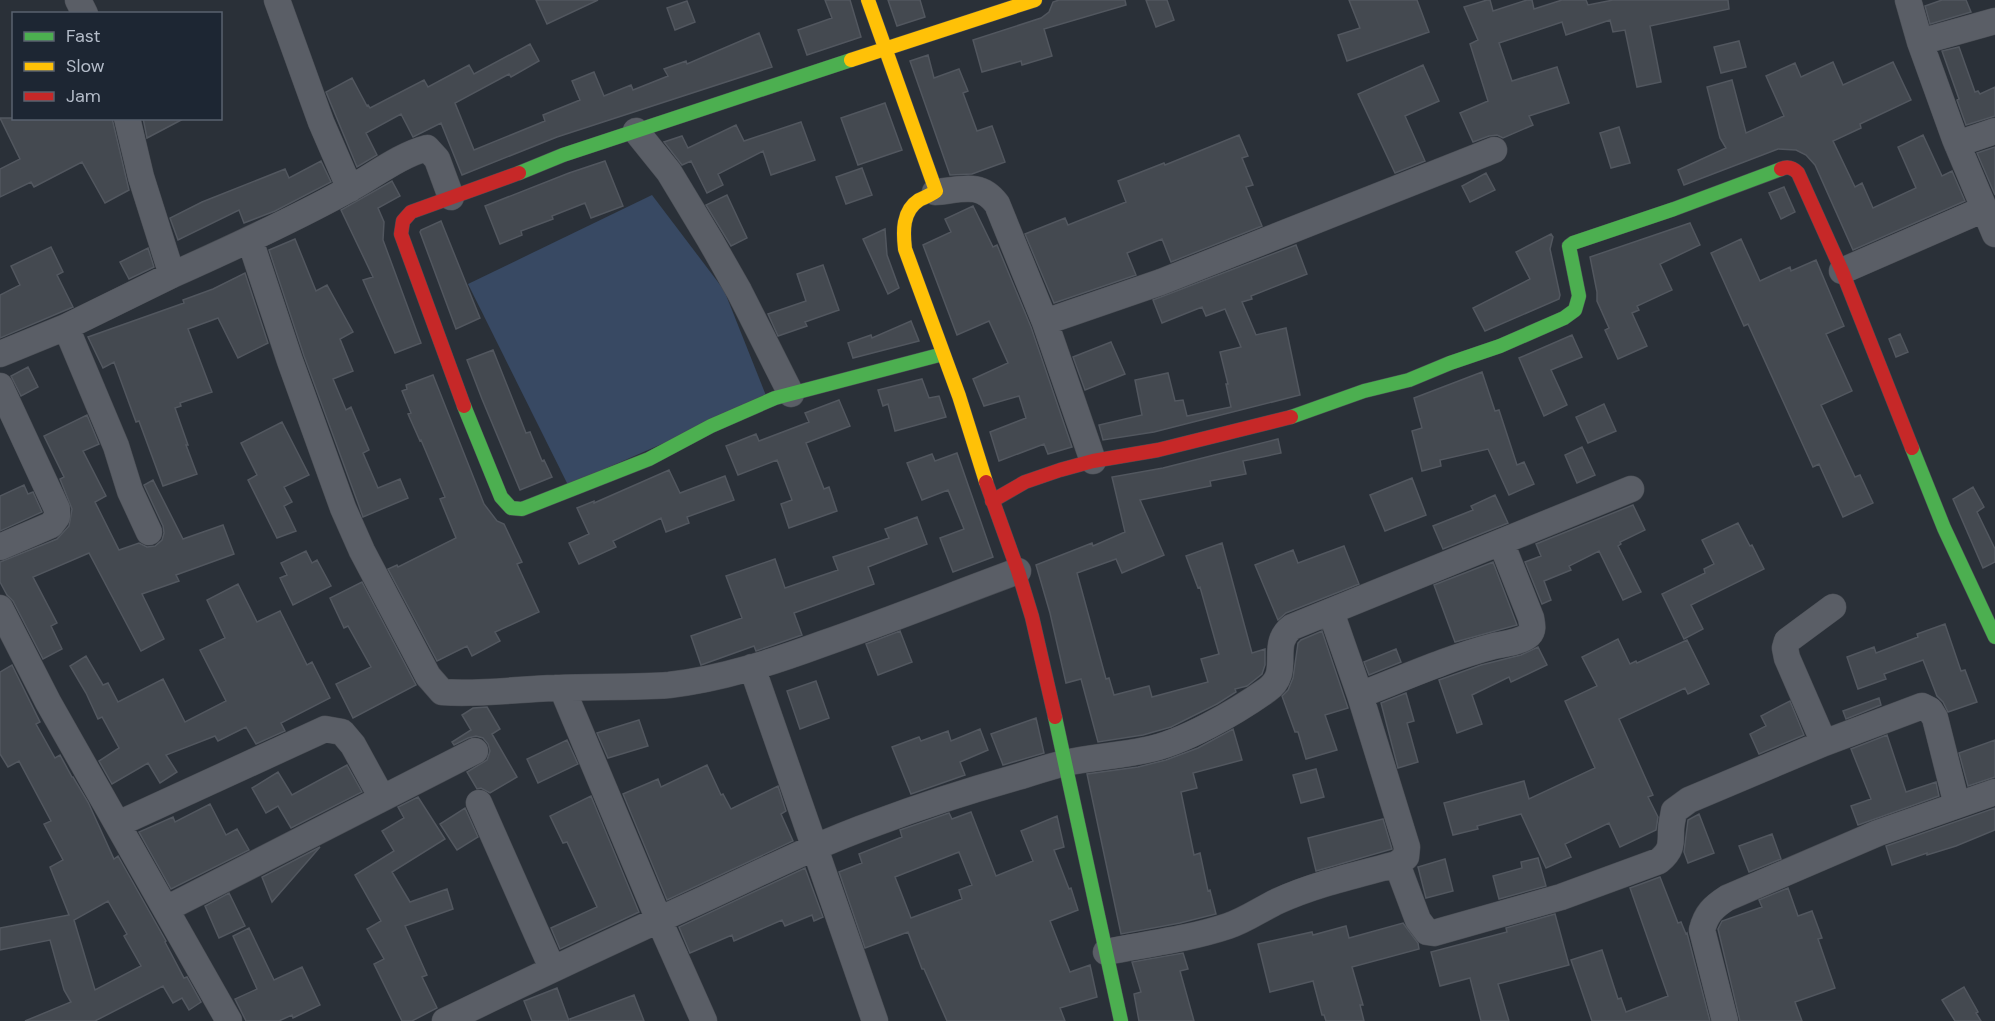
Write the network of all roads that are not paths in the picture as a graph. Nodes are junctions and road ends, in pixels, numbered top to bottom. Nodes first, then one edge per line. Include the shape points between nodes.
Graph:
1 (278, 0) edge
2 (868, 0) edge
3 (1035, 0) edge
4 (1908, 0) edge
5 (1995, 21) edge
6 (1920, 42) junction
7 (886, 48) junction
8 (127, 120) edge
9 (636, 131) junction
10 (1995, 131) edge
11 (1957, 144) junction
12 (1494, 150) dead end
13 (350, 189) junction
14 (936, 192) junction
15 (451, 197) junction
16 (1984, 209) junction
17 (1995, 234) edge
18 (250, 240) junction
19 (1842, 271) junction
20 (172, 275) junction
21 (1045, 322) junction
22 (66, 327) junction
23 (0, 354) edge
24 (942, 354) junction
25 (0, 386) edge
26 (791, 394) junction
27 (1093, 461) junction
28 (1631, 489) dead end
29 (992, 501) junction
30 (149, 532) dead end
31 (1501, 542) junction
32 (0, 547) edge
33 (1018, 571) junction
34 (1833, 607) dead end
35 (0, 608) edge
36 (1330, 612) junction
37 (6, 636) edge
38 (1995, 637) edge
39 (752, 667) junction
40 (562, 687) junction
41 (1360, 695) junction
42 (1824, 743) junction
43 (475, 751) dead end
44 (1065, 763) junction
45 (1995, 792) edge
46 (382, 798) junction
47 (479, 803) dead end
48 (1957, 805) junction
49 (118, 824) junction
50 (814, 848) junction
51 (1397, 864) junction
52 (166, 909) junction
53 (659, 920) junction
54 (1106, 952) junction
55 (552, 968) junction
56 (229, 1021) edge
57 (446, 1021) edge
58 (704, 1021) edge
59 (875, 1021) edge
60 (1121, 1021) edge
61 (1725, 1021) edge

1 - 13 street via 309,91
2 - 7 street
3 - 7 street
4 - 6 street
5 - 6 street
6 - 11 street
7 - 9 street
7 - 14 street
8 - 20 street
9 - 15 street
9 - 26 street via 669,172 710,240
10 - 11 street
11 - 16 street
12 - 21 street via 1161,282
13 - 15 street via 427,148 437,159
13 - 18 street
14 - 21 street via 977,188 989,194 997,204
14 - 24 street via 906,212 903,227 905,249
15 - 26 street via 411,212 403,221 401,234 464,406 501,497 511,508 522,509 649,459 711,426
16 - 17 street
16 - 19 street
18 - 20 street
18 - 40 street via 343,508 428,676 442,692
19 - 27 street via 1798,173 1785,167 1569,246 1580,296 1575,310 1500,346 1302,414 1158,450
19 - 38 street via 1944,528
20 - 22 street
21 - 27 street
22 - 23 street
22 - 30 street
24 - 26 street
24 - 29 street via 960,396
25 - 32 street via 57,509 57,518 51,525
27 - 29 street via 1025,482
28 - 31 street
29 - 33 street
31 - 36 street
31 - 41 street via 1531,618 1531,634
33 - 39 street
33 - 44 street
34 - 42 street via 1787,641 1785,648
35 - 37 street
36 - 41 street
36 - 44 street via 1284,633 1280,639 1280,668 1269,689 1212,724 1149,750
37 - 49 street
39 - 40 street via 670,685
39 - 50 street
40 - 53 street
41 - 51 street via 1407,847 1406,857
42 - 48 street via 1922,706 1935,718
42 - 51 street via 1689,800 1674,811 1672,844 1669,853 1659,861 1561,897 1434,933 1427,932 1418,920
43 - 46 street
44 - 50 street via 874,823
44 - 54 street
45 - 48 street
46 - 49 street via 353,745 342,732 325,729
46 - 52 street
47 - 55 street
48 - 61 street via 1878,832 1714,906 1705,917 1702,930
49 - 52 street
50 - 53 street
50 - 59 street
51 - 54 street via 1277,901 1230,926
52 - 56 street
53 - 55 street
53 - 58 street
54 - 60 street
55 - 57 street

